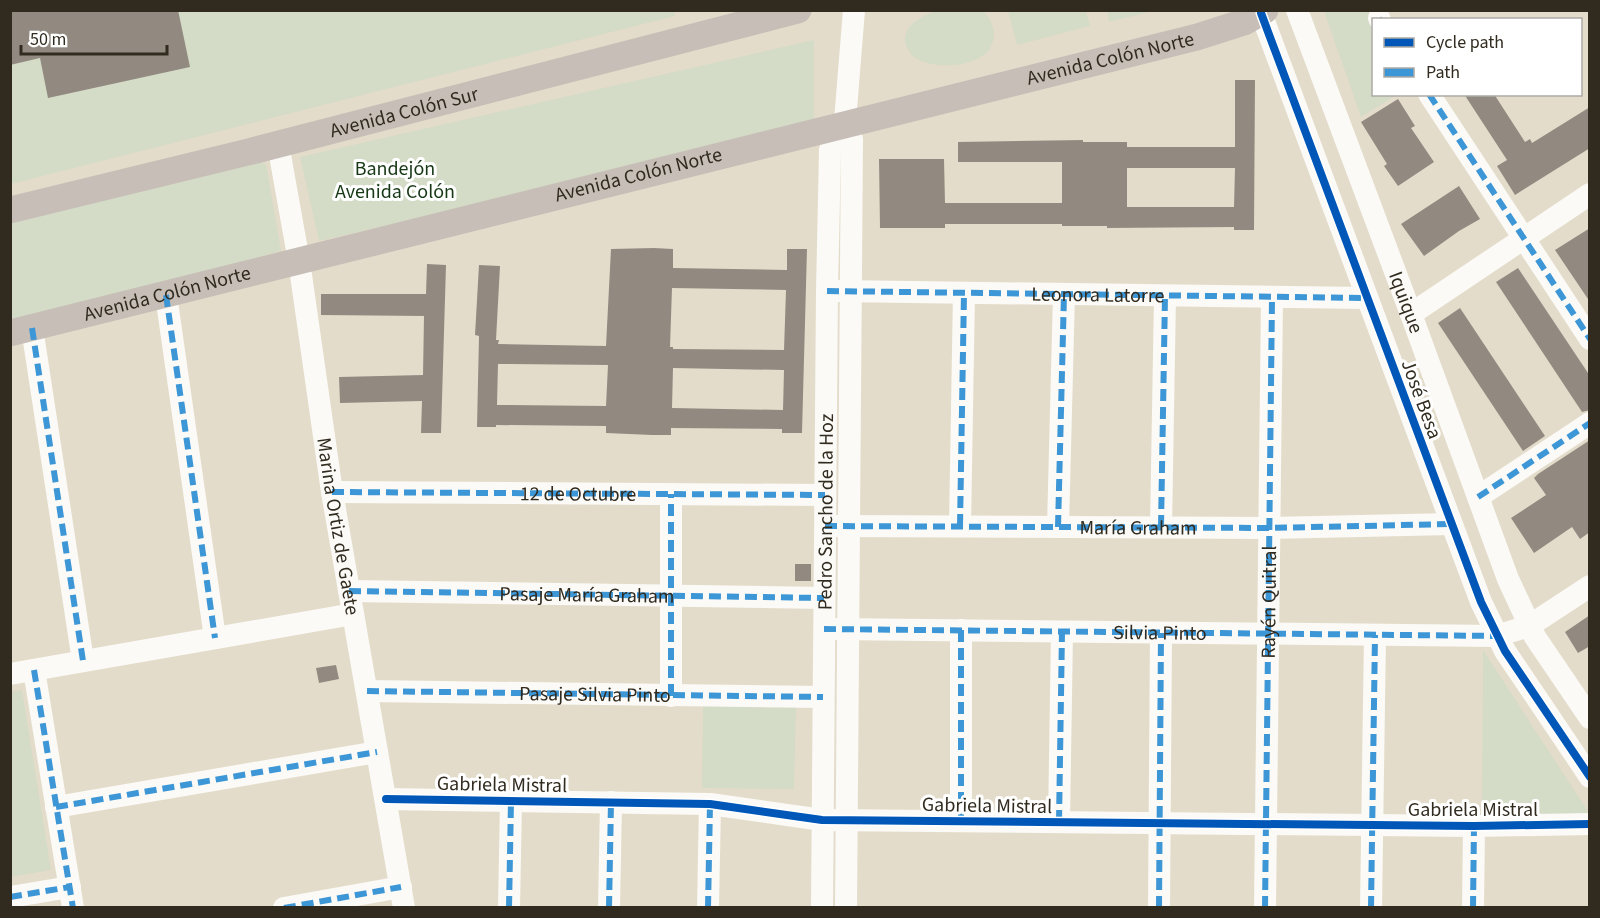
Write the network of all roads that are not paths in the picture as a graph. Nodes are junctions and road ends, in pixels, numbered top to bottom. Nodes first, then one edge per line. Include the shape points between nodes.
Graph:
1 (798, 10) edge
2 (854, 10) edge
3 (1297, 10) edge
4 (1263, 12) edge
5 (1430, 96) edge
6 (846, 121) junction
7 (278, 144) junction
8 (1590, 194) edge
9 (10, 210) edge
10 (1523, 238) junction
11 (299, 261) junction
12 (826, 291) junction
13 (851, 291) junction
14 (964, 293) junction
15 (1064, 294) junction
16 (165, 295) junction
17 (1165, 296) junction
18 (1272, 298) junction
19 (1367, 298) junction
20 (1411, 314) junction
21 (22, 331) edge
22 (1590, 339) edge
23 (1590, 423) edge
24 (332, 492) junction
25 (671, 494) junction
26 (825, 495) junction
27 (1478, 497) junction
28 (1451, 524) junction
29 (825, 526) junction
30 (849, 526) junction
31 (960, 526) junction
32 (1059, 526) junction
33 (1161, 527) junction
34 (1269, 528) junction
35 (1590, 586) edge
36 (350, 591) junction
37 (671, 596) junction
38 (824, 598) junction
39 (353, 614) junction
40 (1529, 626) junction
41 (824, 629) junction
42 (848, 629) junction
43 (961, 630) junction
44 (1062, 632) junction
45 (1161, 633) junction
46 (1268, 634) junction
47 (1375, 635) junction
48 (1496, 636) junction
49 (216, 638) junction
50 (83, 661) junction
51 (33, 670) junction
52 (10, 674) edge
53 (367, 691) junction
54 (671, 696) junction
55 (823, 698) junction
56 (1590, 718) edge
57 (377, 752) junction
58 (1590, 777) edge
59 (386, 799) junction
60 (510, 801) junction
61 (611, 802) junction
62 (710, 804) junction
63 (56, 807) junction
64 (822, 820) junction
65 (847, 820) junction
66 (961, 821) junction
67 (1059, 822) junction
68 (1159, 823) junction
69 (1266, 824) junction
70 (1590, 824) edge
71 (1372, 825) junction
72 (1474, 826) junction
73 (10, 897) edge
74 (71, 897) edge
75 (403, 898) edge
76 (284, 908) edge
77 (509, 908) edge
78 (609, 908) edge
79 (708, 908) edge
80 (822, 908) edge
81 (846, 908) edge
82 (1159, 908) edge
83 (1265, 908) edge
84 (1371, 908) edge
85 (1473, 908) edge

1 - 7 main road, Avenida Colón Sur
2 - 6 street, Pedro Sancho de la Hoz
3 - 20 street, Iquique
4 - 6 main road, Avenida Colón Norte via 1197,37
4 - 19 street, José Besa
5 - 10 street
6 - 11 main road, Avenida Colón Norte
6 - 12 street, Pedro Sancho de la Hoz via 837,131 830,150
6 - 13 street, Pedro Sancho de la Hoz via 852,139
7 - 9 main road, Avenida Colón Sur
7 - 11 street, Marina Ortiz de Gaete
8 - 10 street
10 - 20 street
10 - 22 street
11 - 16 main road, Avenida Colón Norte
11 - 24 street, Marina Ortiz de Gaete
12 - 13 street, Leonora Latorre
12 - 26 street, Pedro Sancho de la Hoz
13 - 14 street, Leonora Latorre
13 - 30 street, Pedro Sancho de la Hoz
14 - 15 street, Leonora Latorre
14 - 31 street
15 - 17 street, Leonora Latorre
15 - 32 street
16 - 21 main road, Avenida Colón Norte
16 - 49 street
17 - 18 street, Leonora Latorre
17 - 33 street
18 - 19 street, Leonora Latorre
18 - 34 street, Rayén Quitral
19 - 28 street, José Besa
20 - 27 street, Iquique
21 - 50 street
23 - 27 street
24 - 25 street, 12 de Octubre
24 - 36 street, Marina Ortiz de Gaete
25 - 26 street, 12 de Octubre
25 - 37 street
26 - 29 street, Pedro Sancho de la Hoz
27 - 40 street, Iquique
28 - 34 street, María Graham
28 - 48 street, José Besa
29 - 30 street, María Graham
29 - 38 street, Pedro Sancho de la Hoz
30 - 31 street, María Graham
30 - 42 street, Pedro Sancho de la Hoz
31 - 32 street, María Graham
32 - 33 street, María Graham
33 - 34 street, María Graham
34 - 46 street, Rayén Quitral
35 - 40 street
36 - 37 street, Pasaje María Graham
36 - 39 street, Marina Ortiz de Gaete
37 - 38 street, Pasaje María Graham
37 - 54 street
38 - 41 street, Pedro Sancho de la Hoz
39 - 49 street
39 - 53 street, Marina Ortiz de Gaete
40 - 48 street
40 - 56 street, Iquique
41 - 42 street, Silvia Pinto
41 - 55 street, Pedro Sancho de la Hoz
42 - 43 street, Silvia Pinto
42 - 65 street, Pedro Sancho de la Hoz
43 - 44 street, Silvia Pinto
43 - 66 street
44 - 45 street, Silvia Pinto
44 - 67 street
45 - 46 street, Silvia Pinto
45 - 68 street
46 - 47 street, Silvia Pinto
46 - 69 street, Rayén Quitral
47 - 48 street, Silvia Pinto
47 - 71 street
48 - 58 street, José Besa
49 - 50 street
50 - 51 street
51 - 52 street
51 - 63 street
53 - 54 street, Pasaje Silvia Pinto
53 - 57 street, Marina Ortiz de Gaete
54 - 55 street, Pasaje Silvia Pinto
55 - 64 street, Pedro Sancho de la Hoz
57 - 59 street, Marina Ortiz de Gaete
57 - 63 street
59 - 60 street, Gabriela Mistral
59 - 75 street, Marina Ortiz de Gaete
60 - 61 street, Gabriela Mistral
60 - 77 street
61 - 62 street, Gabriela Mistral
61 - 78 street
62 - 64 street, Gabriela Mistral
62 - 79 street
63 - 74 street
64 - 65 street, Gabriela Mistral
64 - 80 street, Pedro Sancho de la Hoz
65 - 66 street, Gabriela Mistral
65 - 81 street, Pedro Sancho de la Hoz
66 - 67 street, Gabriela Mistral
67 - 68 street, Gabriela Mistral
68 - 69 street, Gabriela Mistral
68 - 82 street
69 - 71 street, Gabriela Mistral
69 - 83 street, Rayén Quitral
70 - 72 street, Gabriela Mistral
71 - 72 street, Gabriela Mistral
71 - 84 street
72 - 85 street
73 - 74 street
75 - 76 street

